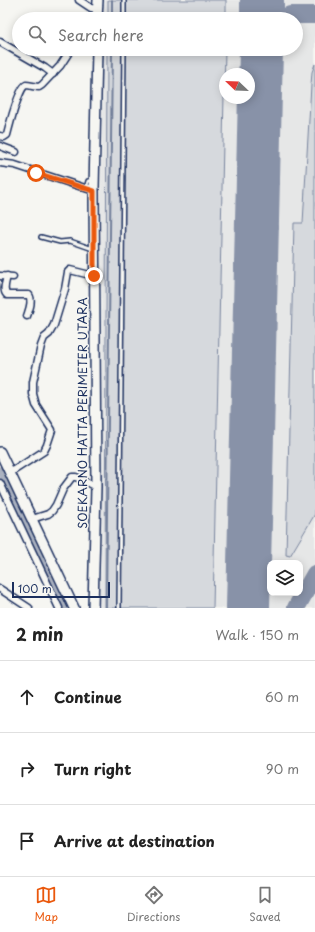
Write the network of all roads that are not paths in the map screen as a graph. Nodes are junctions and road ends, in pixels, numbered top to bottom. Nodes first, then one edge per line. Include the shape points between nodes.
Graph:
1 (78, 0) edge
2 (124, 0) edge
3 (96, 12) edge
4 (124, 12) edge
5 (1, 44) edge
6 (12, 50) edge
7 (23, 56) edge
8 (66, 56) edge
9 (97, 56) edge
10 (124, 56) edge
11 (53, 74) junction
12 (0, 136) edge
13 (0, 146) edge
14 (16, 152) dead end
15 (0, 164) edge
16 (92, 187) junction
17 (41, 237) dead end
18 (95, 250) junction
19 (0, 276) edge
20 (94, 276) junction
21 (27, 316) dead end
22 (0, 452) edge
23 (10, 474) junction
24 (0, 483) edge
25 (96, 487) junction
26 (32, 518) junction
27 (41, 542) junction
28 (32, 547) junction
29 (0, 589) edge
30 (29, 608) edge
31 (59, 608) edge
32 (74, 608) edge
33 (93, 608) edge
34 (119, 608) edge

1 - 3 street
2 - 4 lane
5 - 6 street
7 - 11 street
8 - 11 street
9 - 16 main road, SOEKARNO HATTA PERIMETER UTARA
10 - 34 lane
11 - 12 street via 39,87 24,87 7,135
13 - 14 street
15 - 16 street via 14,165
16 - 18 main road, SOEKARNO HATTA PERIMETER UTARA
17 - 18 lane via 60,242 70,241
18 - 20 main road, SOEKARNO HATTA PERIMETER UTARA
19 - 21 street via 10,277 4,290 7,295 31,296
20 - 23 street via 70,270 68,272 54,325 41,346 33,382 36,405 52,430 44,450
20 - 25 main road, SOEKARNO HATTA PERIMETER UTARA
22 - 23 main road
23 - 26 main road
24 - 28 street
25 - 26 street via 72,477 52,511
25 - 33 main road, SOEKARNO HATTA PERIMETER UTARA
26 - 27 main road
27 - 28 street
27 - 32 main road
28 - 31 street
29 - 30 street

